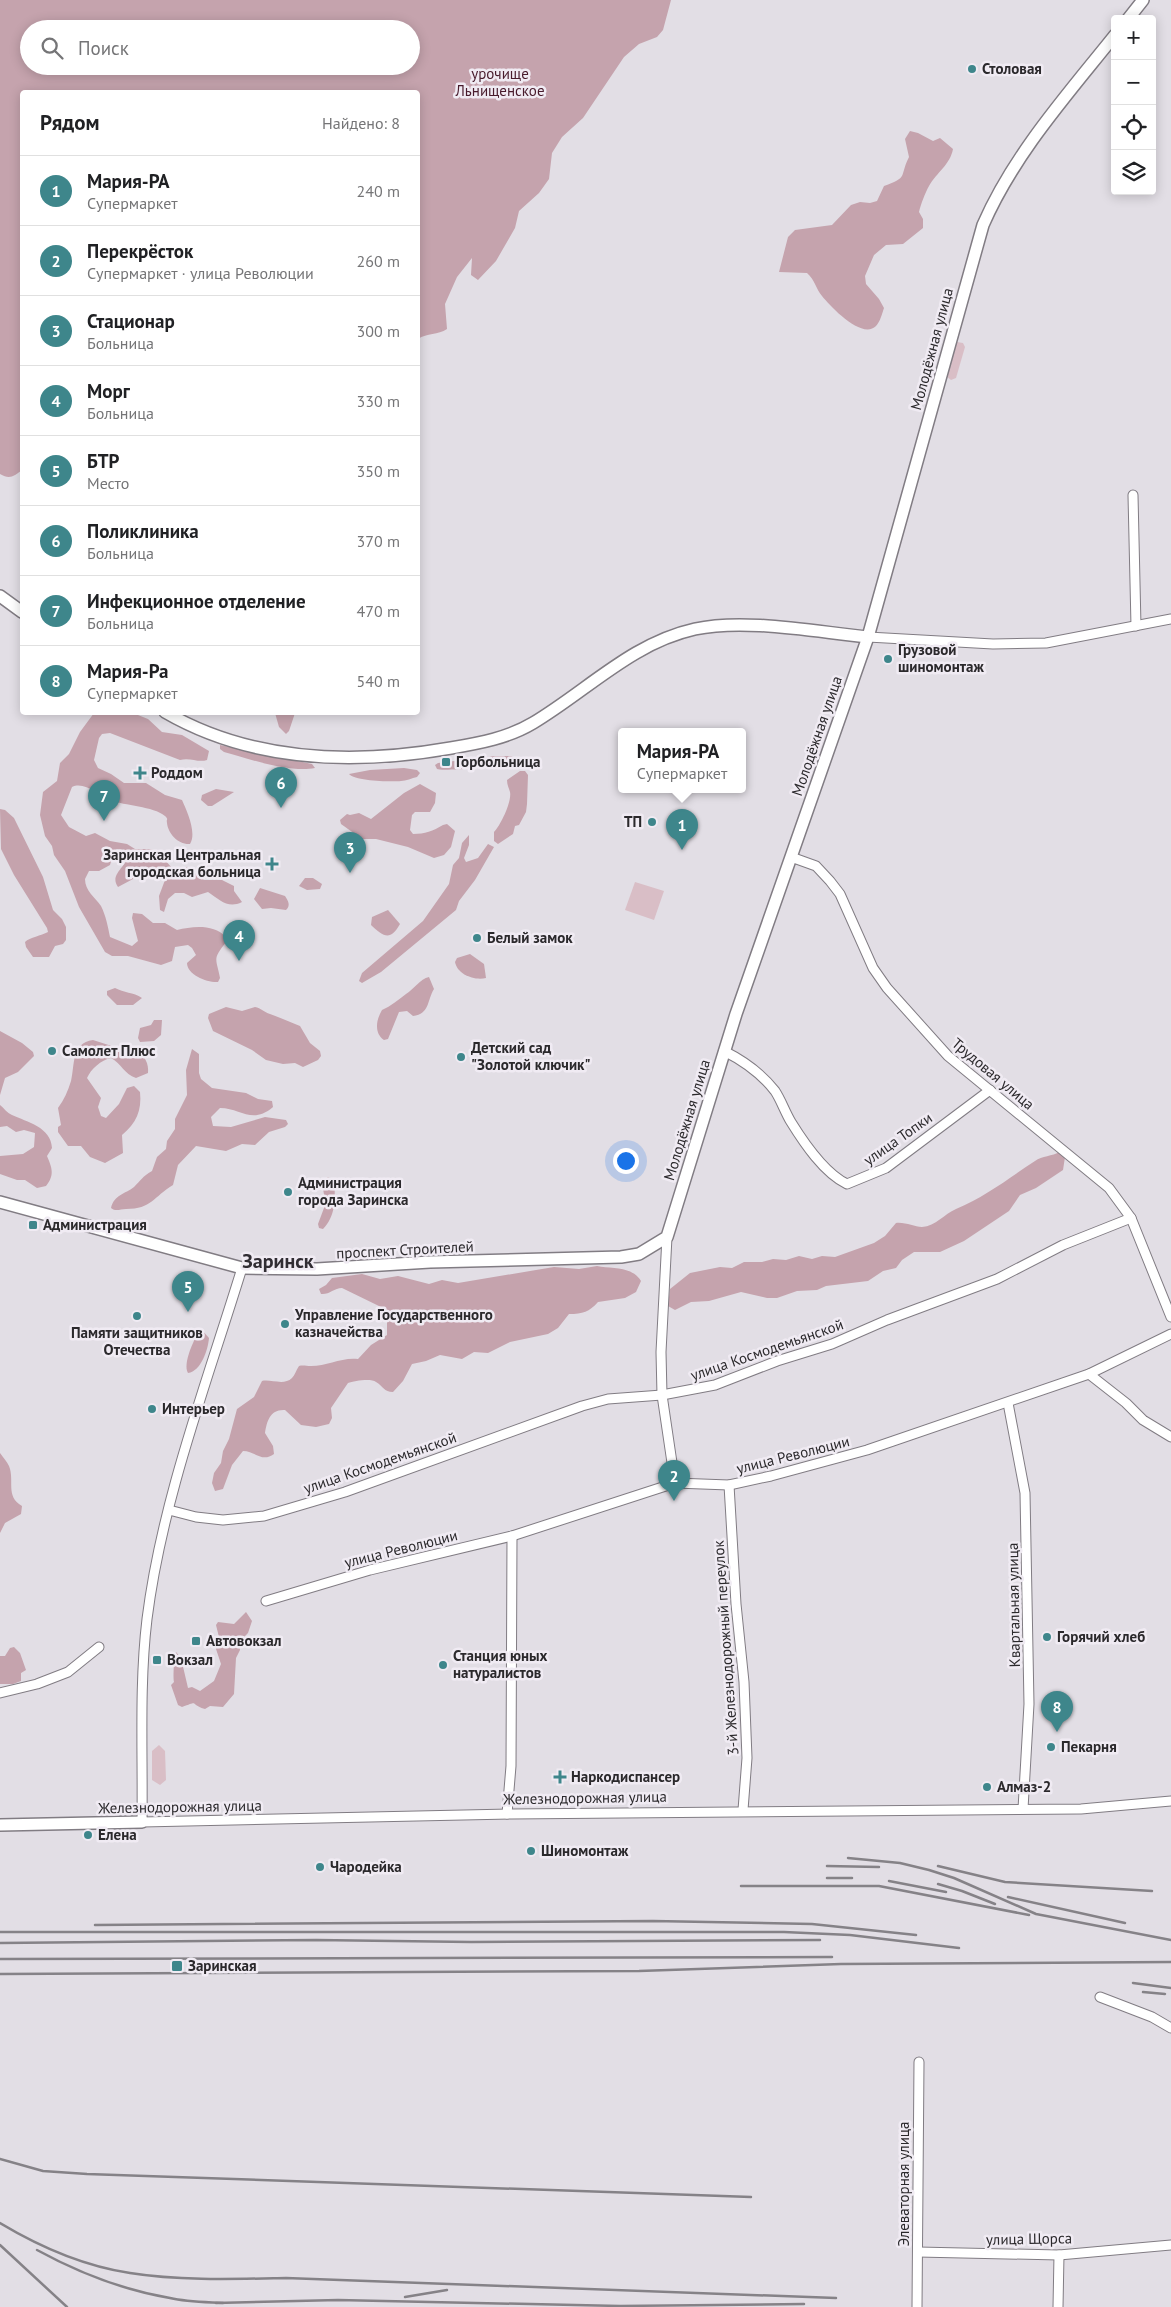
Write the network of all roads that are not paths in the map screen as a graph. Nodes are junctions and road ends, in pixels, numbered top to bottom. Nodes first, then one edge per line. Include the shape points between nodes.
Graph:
1 (1143, 0) edge
2 (1131, 15) edge
3 (1111, 40) edge
4 (1133, 495) dead end
5 (0, 596) edge
6 (20, 611) edge
7 (1169, 622) edge
8 (1136, 626) junction
9 (868, 638) junction
10 (171, 715) edge
11 (791, 857) junction
12 (724, 1051) junction
13 (990, 1090) junction
14 (0, 1202) edge
15 (1131, 1218) junction
16 (667, 1238) junction
17 (242, 1268) junction
18 (1171, 1317) edge
19 (1171, 1334) edge
20 (1089, 1374) junction
21 (662, 1395) junction
22 (1008, 1402) junction
23 (1171, 1437) edge
24 (675, 1483) junction
25 (729, 1485) junction
26 (169, 1510) junction
27 (512, 1536) junction
28 (266, 1601) dead end
29 (99, 1647) dead end
30 (0, 1693) edge
31 (1171, 1801) edge
32 (1023, 1809) junction
33 (743, 1810) junction
34 (506, 1814) junction
35 (142, 1822) junction
36 (0, 1826) edge
37 (1100, 1997) dead end
38 (1171, 2028) edge
39 (919, 2062) dead end
40 (1171, 2245) edge
41 (918, 2252) junction
42 (1059, 2255) junction
43 (917, 2307) edge
44 (1058, 2307) edge

1 - 2 street
3 - 9 street, Молодёжная улица via 1023,154 983,225
4 - 8 street
5 - 6 street
7 - 8 street
8 - 9 street via 1046,643
9 - 10 street via 743,624 696,629 668,636 628,656 515,733 473,744 392,757 350,759 282,753 217,737
9 - 11 street, Молодёжная улица
11 - 12 street, Молодёжная улица
11 - 13 street, Трудовая улица via 816,866 830,881 840,894 873,968 888,988 948,1056
12 - 13 street, улица Топки via 762,1076 816,1156 837,1180 847,1184 886,1168
12 - 16 street, Молодёжная улица
13 - 15 street, Трудовая улица via 1110,1188
14 - 17 street, проспект Строителей
15 - 18 street, Трудовая улица
15 - 21 street, улица Космодемьянской via 1063,1245 997,1279 832,1344 715,1385
16 - 17 street, проспект Строителей via 639,1254 621,1257 430,1262 317,1269
16 - 21 street, Молодёжная улица via 660,1352
17 - 26 street
19 - 20 street, улица Революции
20 - 22 street, улица Революции
20 - 23 street via 1143,1420
21 - 24 street, Молодёжная улица
21 - 26 street, улица Космодемьянской via 608,1399 582,1406 345,1492 264,1516 223,1520
22 - 25 street, улица Революции via 867,1450
22 - 32 street, Квартальная улица via 1025,1494 1029,1704
24 - 25 street, улица Революции
24 - 27 street, улица Революции
25 - 33 street, 3-й Железнодорожный переулок via 744,1682 747,1758
26 - 35 street via 143,1652
27 - 28 street, улица Революции via 370,1570
27 - 34 street via 511,1766
29 - 30 street via 68,1672
31 - 32 street, Железнодорожная улица via 1114,1807
32 - 33 street, Железнодорожная улица
33 - 34 street, Железнодорожная улица
34 - 35 street, Железнодорожная улица
35 - 36 street, Железнодорожная улица
37 - 38 street
39 - 41 street, Элеваторная улица
40 - 42 street, улица Щорса
41 - 42 street, улица Щорса
41 - 43 street, Элеваторная улица
42 - 44 street

